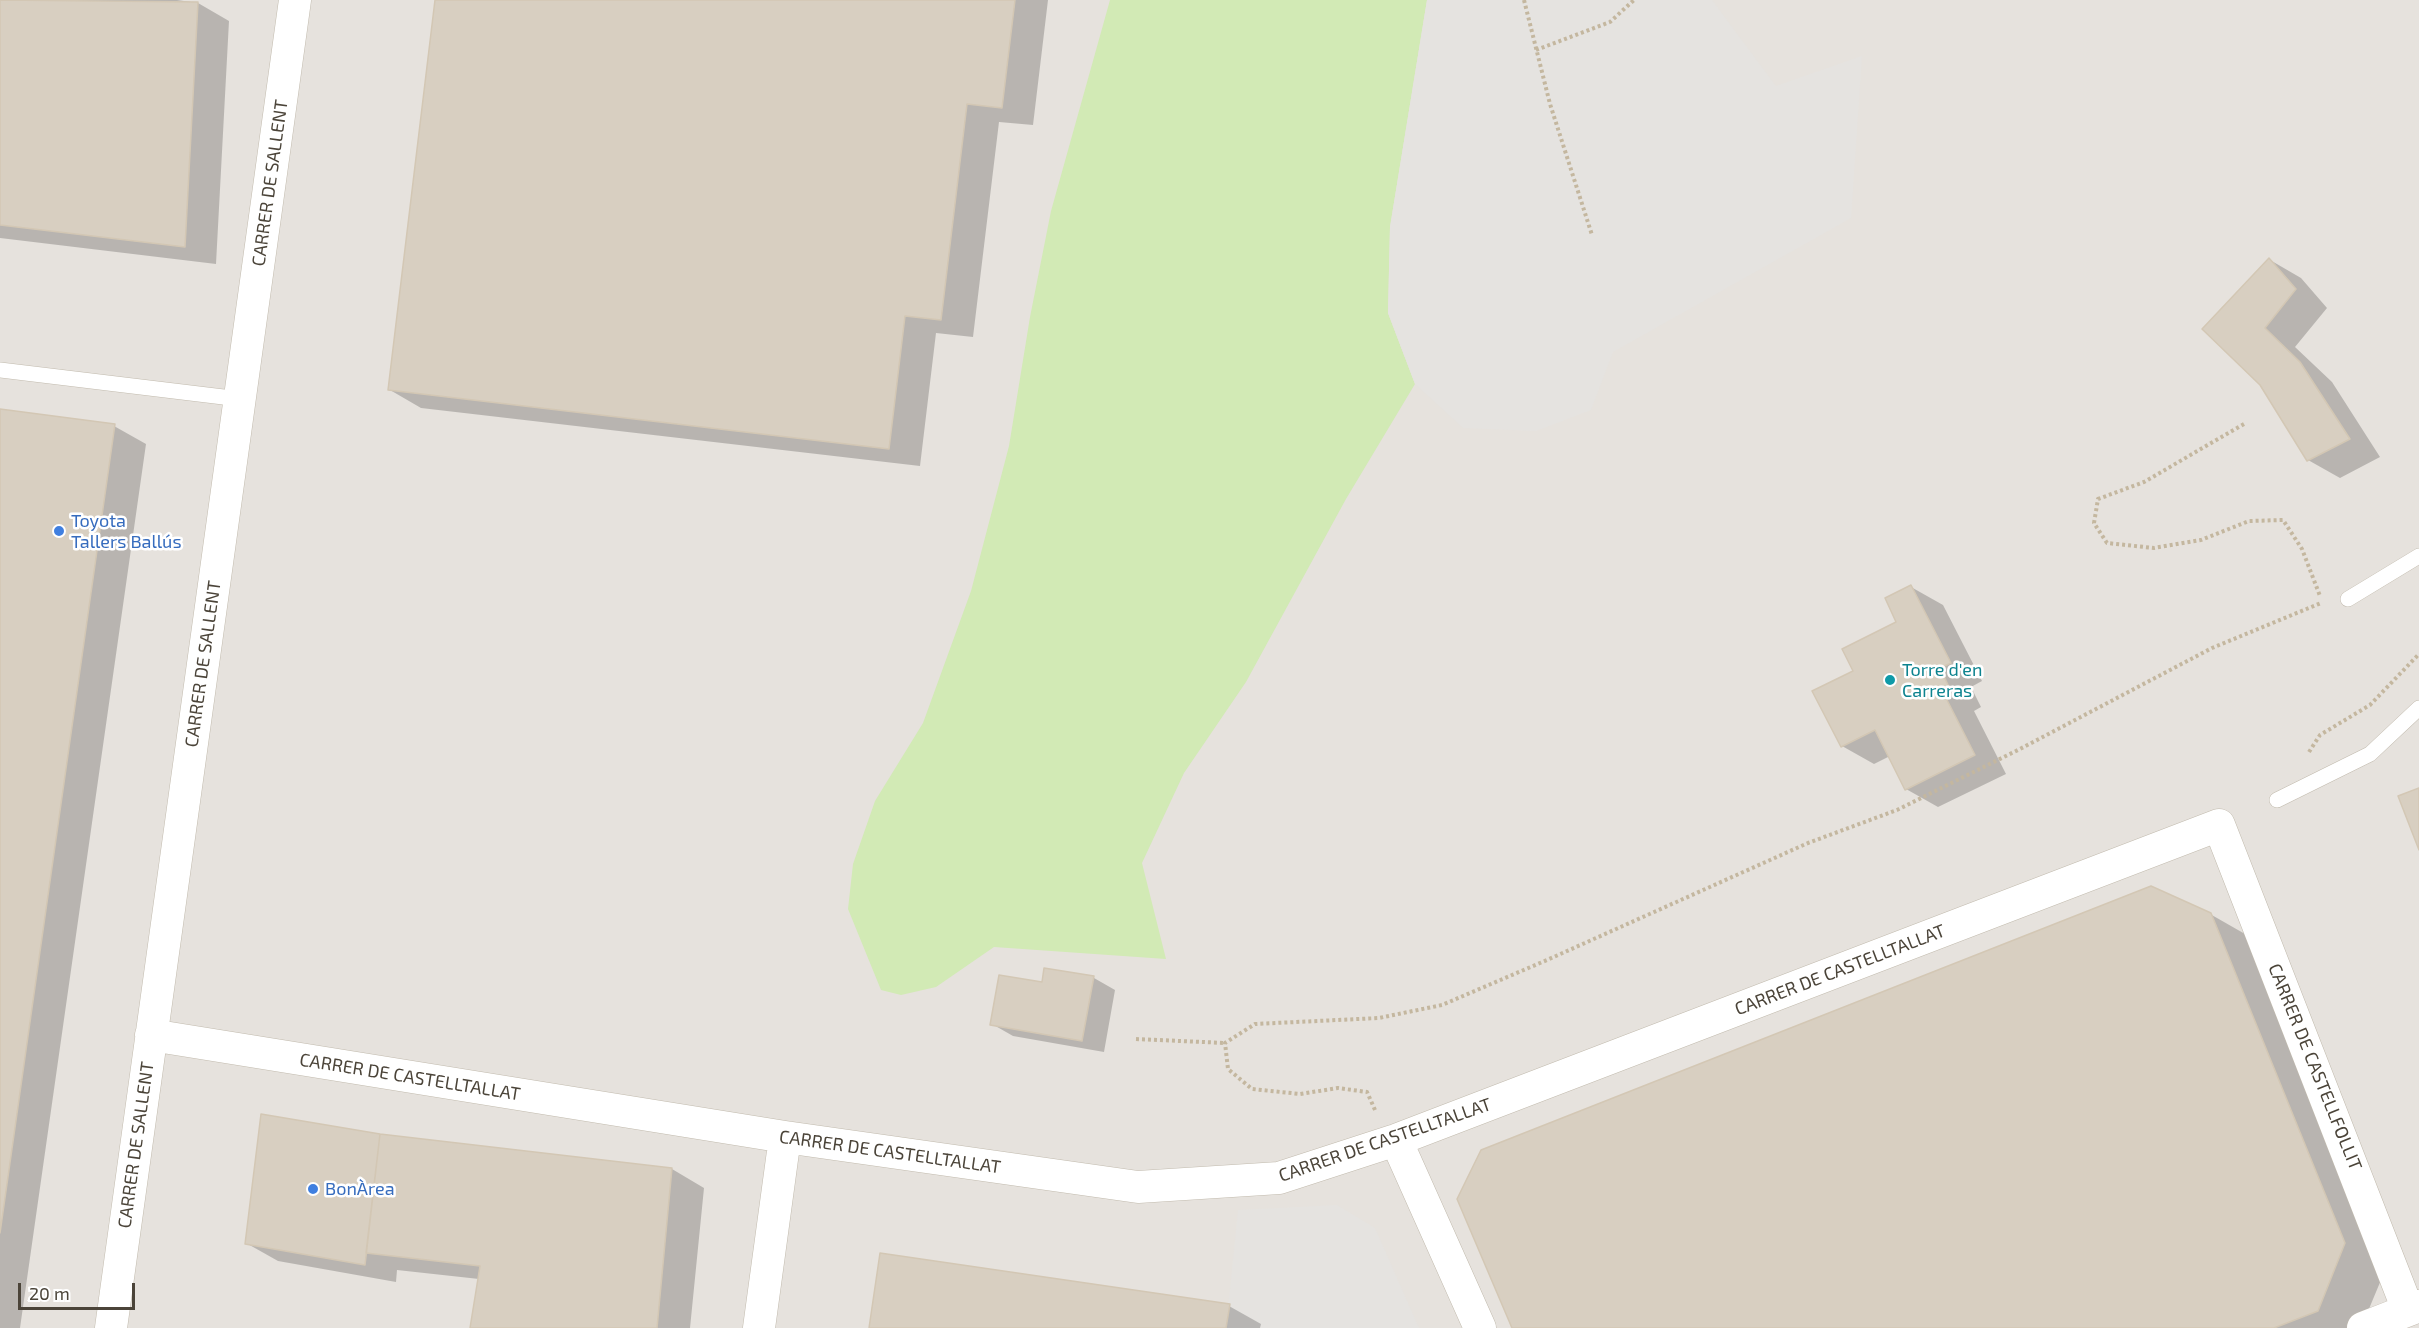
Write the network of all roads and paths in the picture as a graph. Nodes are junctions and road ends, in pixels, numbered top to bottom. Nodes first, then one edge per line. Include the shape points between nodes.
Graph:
1 (295, 0) edge
2 (1524, 0) edge
3 (1634, 0) edge
4 (1536, 50) junction
5 (1592, 235) dead end
6 (0, 370) edge
7 (240, 399) junction
8 (2244, 424) dead end
9 (2419, 556) edge
10 (2348, 599) dead end
11 (2419, 654) edge
12 (2419, 708) edge
13 (2308, 754) dead end
14 (2277, 800) dead end
15 (2219, 825) joint
16 (151, 1035) junction
17 (1136, 1039) dead end
18 (1225, 1043) junction
19 (785, 1137) junction
20 (1391, 1141) junction
21 (2414, 1308) edge
22 (111, 1328) edge
23 (759, 1328) edge
24 (1480, 1328) edge
25 (2363, 1328) edge

1 - 7 street, CARRER DE SALLENT
2 - 4 path
3 - 4 path via 1610,22
4 - 5 path
6 - 7 lane
7 - 16 street, CARRER DE SALLENT
8 - 18 path via 2144,482 2098,499 2094,523 2107,543 2154,548 2201,540 2249,521 2283,520 2302,549 2323,602 2212,648 1897,810 1808,843 1442,1005 1379,1018 1255,1024
9 - 10 lane
11 - 13 path via 2370,705 2320,735
12 - 14 lane via 2370,754
15 - 20 street, CARRER DE CASTELLTALLAT
15 - 21 street, CARRER DE CASTELLFOLLIT via 2379,1232
16 - 19 street, CARRER DE CASTELLTALLAT
16 - 22 street, CARRER DE SALLENT
17 - 18 path
18 - 20 path via 1228,1069 1252,1089 1300,1094 1338,1088 1367,1092
19 - 20 street, CARRER DE CASTELLTALLAT via 1138,1187 1279,1178
19 - 23 street
20 - 24 street
21 - 25 street

